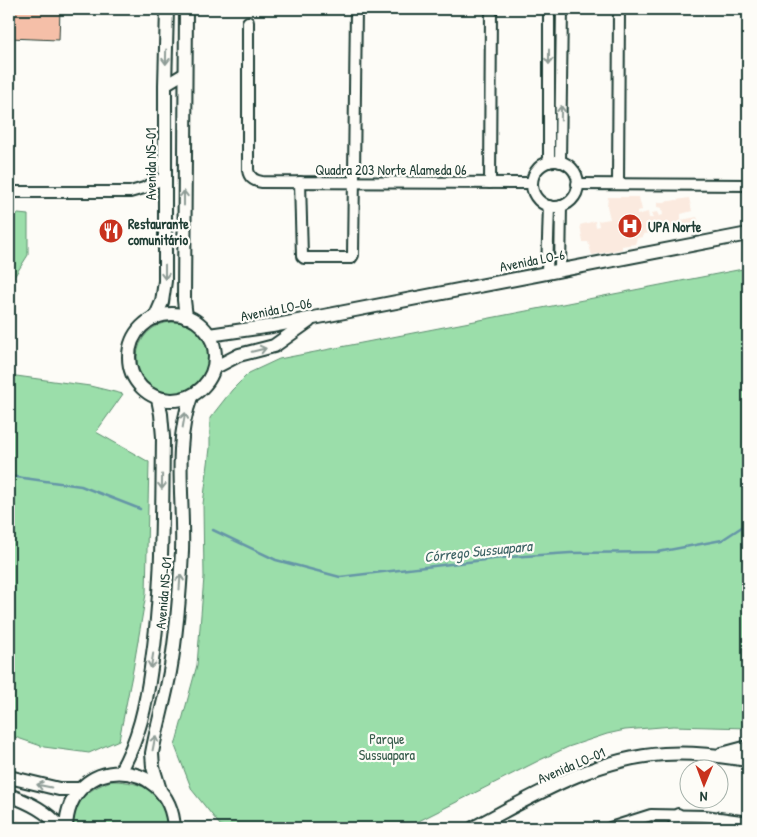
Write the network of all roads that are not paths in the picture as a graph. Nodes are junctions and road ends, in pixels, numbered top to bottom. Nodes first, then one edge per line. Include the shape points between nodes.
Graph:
1 (167, 9) edge
2 (186, 9) edge
3 (356, 9) edge
4 (491, 9) edge
5 (550, 9) edge
6 (562, 9) edge
7 (619, 9) edge
8 (248, 22) dead end
9 (185, 72) junction
10 (165, 85) junction
11 (549, 162) junction
12 (560, 162) junction
13 (166, 177) junction
14 (300, 182) junction
15 (354, 182) junction
16 (490, 183) junction
17 (532, 183) junction
18 (577, 184) junction
19 (618, 184) junction
20 (748, 185) edge
21 (9, 192) edge
22 (549, 206) junction
23 (561, 206) junction
24 (748, 234) edge
25 (554, 271) junction
26 (321, 315) junction
27 (186, 316) junction
28 (155, 318) junction
29 (209, 335) junction
30 (214, 368) junction
31 (191, 397) junction
32 (158, 399) junction
33 (748, 746) edge
34 (717, 756) junction
35 (748, 760) edge
36 (120, 772) junction
37 (9, 777) edge
38 (80, 789) junction
39 (160, 790) junction
40 (9, 795) edge
41 (678, 814) junction
42 (173, 822) edge
43 (748, 822) edge
44 (61, 828) edge
45 (66, 828) edge
46 (182, 828) edge
47 (473, 828) edge
48 (610, 828) edge
49 (673, 828) edge

1 -> 10 street, Avenida NS-01
2 - 9 street
3 - 15 street
4 - 16 street
5 -> 11 street
12 -> 6 street
7 - 19 street
8 - 14 street, Quadra 203 Norte Alameda 06 via 248,170 251,177 262,182
9 - 10 street
27 -> 9 street
10 - 13 street, Avenida NS-01
11 - 12 street
11 - 17 street via 537,170
12 - 18 street via 573,170
13 - 21 street via 130,192
13 -> 28 street, Avenida NS-01 via 165,281 162,302
14 - 15 street, Quadra 203 Norte Alameda 06
14 - 15 street via 300,253 303,257 351,258
15 - 16 street, Quadra 203 Norte Alameda 06
16 - 17 street, Quadra 203 Norte Alameda 06
17 - 22 street via 536,197
18 - 19 street
18 - 23 street via 573,198
19 - 20 street
22 - 23 street
22 - 25 street
23 - 25 street
24 - 25 street, Avenida LO-6
25 - 26 street, Avenida LO-6
26 - 29 street, Avenida LO-06
30 -> 26 street, Avenida LO-06 via 239,355 274,346
27 - 28 street via 174,314
27 - 29 street
28 - 32 street via 140,328 128,354 129,368 135,381
29 - 30 street via 215,351
30 - 31 street via 208,382
31 - 32 street
39 -> 31 street, Avenida NS-01 via 152,753 170,672 178,608 182,549 182,434
32 -> 36 street, Avenida NS-01 via 163,437 161,580 156,642 143,716 129,757
33 - 34 street, Avenida LO-01
34 - 35 street, Avenida LO-01
34 - 47 street, Avenida LO-01 via 656,754 603,765 568,779
36 - 38 street via 106,774
36 - 39 street via 149,780
38 -> 37 street via 59,789
38 - 45 street via 66,814
39 - 42 street, Avenida NS-01 via 168,802
40 - 44 street via 39,808
41 - 43 street
41 - 48 street via 651,814
41 - 49 street
42 - 46 street, Avenida NS-01

